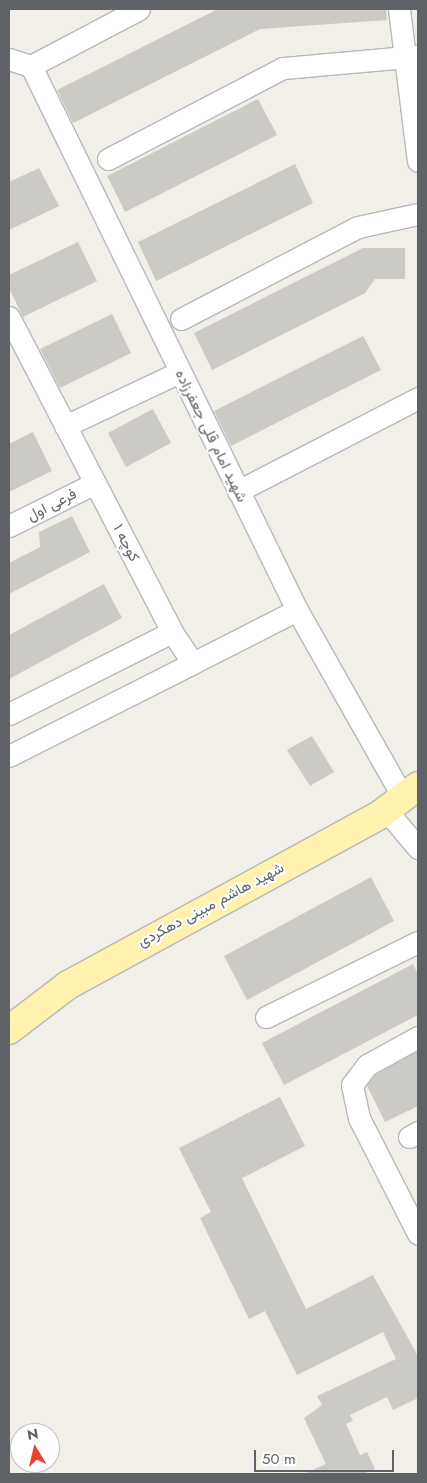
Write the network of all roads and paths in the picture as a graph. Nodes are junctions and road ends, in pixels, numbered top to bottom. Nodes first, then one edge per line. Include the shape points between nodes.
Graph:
1 (139, 9) edge
2 (399, 9) edge
3 (411, 57) edge
4 (9, 58) edge
5 (31, 66) junction
6 (108, 159) dead end
7 (418, 161) edge
8 (418, 214) edge
9 (181, 319) dead end
10 (11, 327) edge
11 (179, 372) junction
12 (418, 398) edge
13 (65, 426) junction
14 (95, 483) junction
15 (238, 491) junction
16 (9, 526) edge
17 (297, 610) junction
18 (172, 632) junction
19 (193, 663) junction
20 (9, 714) edge
21 (9, 756) edge
22 (403, 798) edge
23 (418, 848) edge
24 (418, 942) edge
25 (266, 1018) dead end
26 (9, 1030) edge
27 (418, 1037) edge
28 (418, 1234) edge

1 - 5 street
2 - 3 street
3 - 6 street via 283,68
3 - 7 street
4 - 5 street
5 - 11 street, شهید امام قلی جعفرزاده
8 - 9 street via 358,227
10 - 13 street, کوچه ۱
11 - 13 street
11 - 15 street, شهید امام قلی جعفرزاده
12 - 15 street
13 - 14 street, کوچه ۱
14 - 16 street, فرعی اول
14 - 18 street, کوچه ۱
15 - 17 street, شهید امام قلی جعفرزاده
17 - 19 street
17 - 22 street, شهید امام قلی جعفرزاده
18 - 19 street, کوچه ۱
18 - 20 street
19 - 21 street
22 - 23 street, شهید امام قلی جعفرزاده
22 - 26 main road, شهید هاشم مبینی دهکردی via 68,985
24 - 25 street
27 - 28 street via 367,1065 352,1085 359,1118

